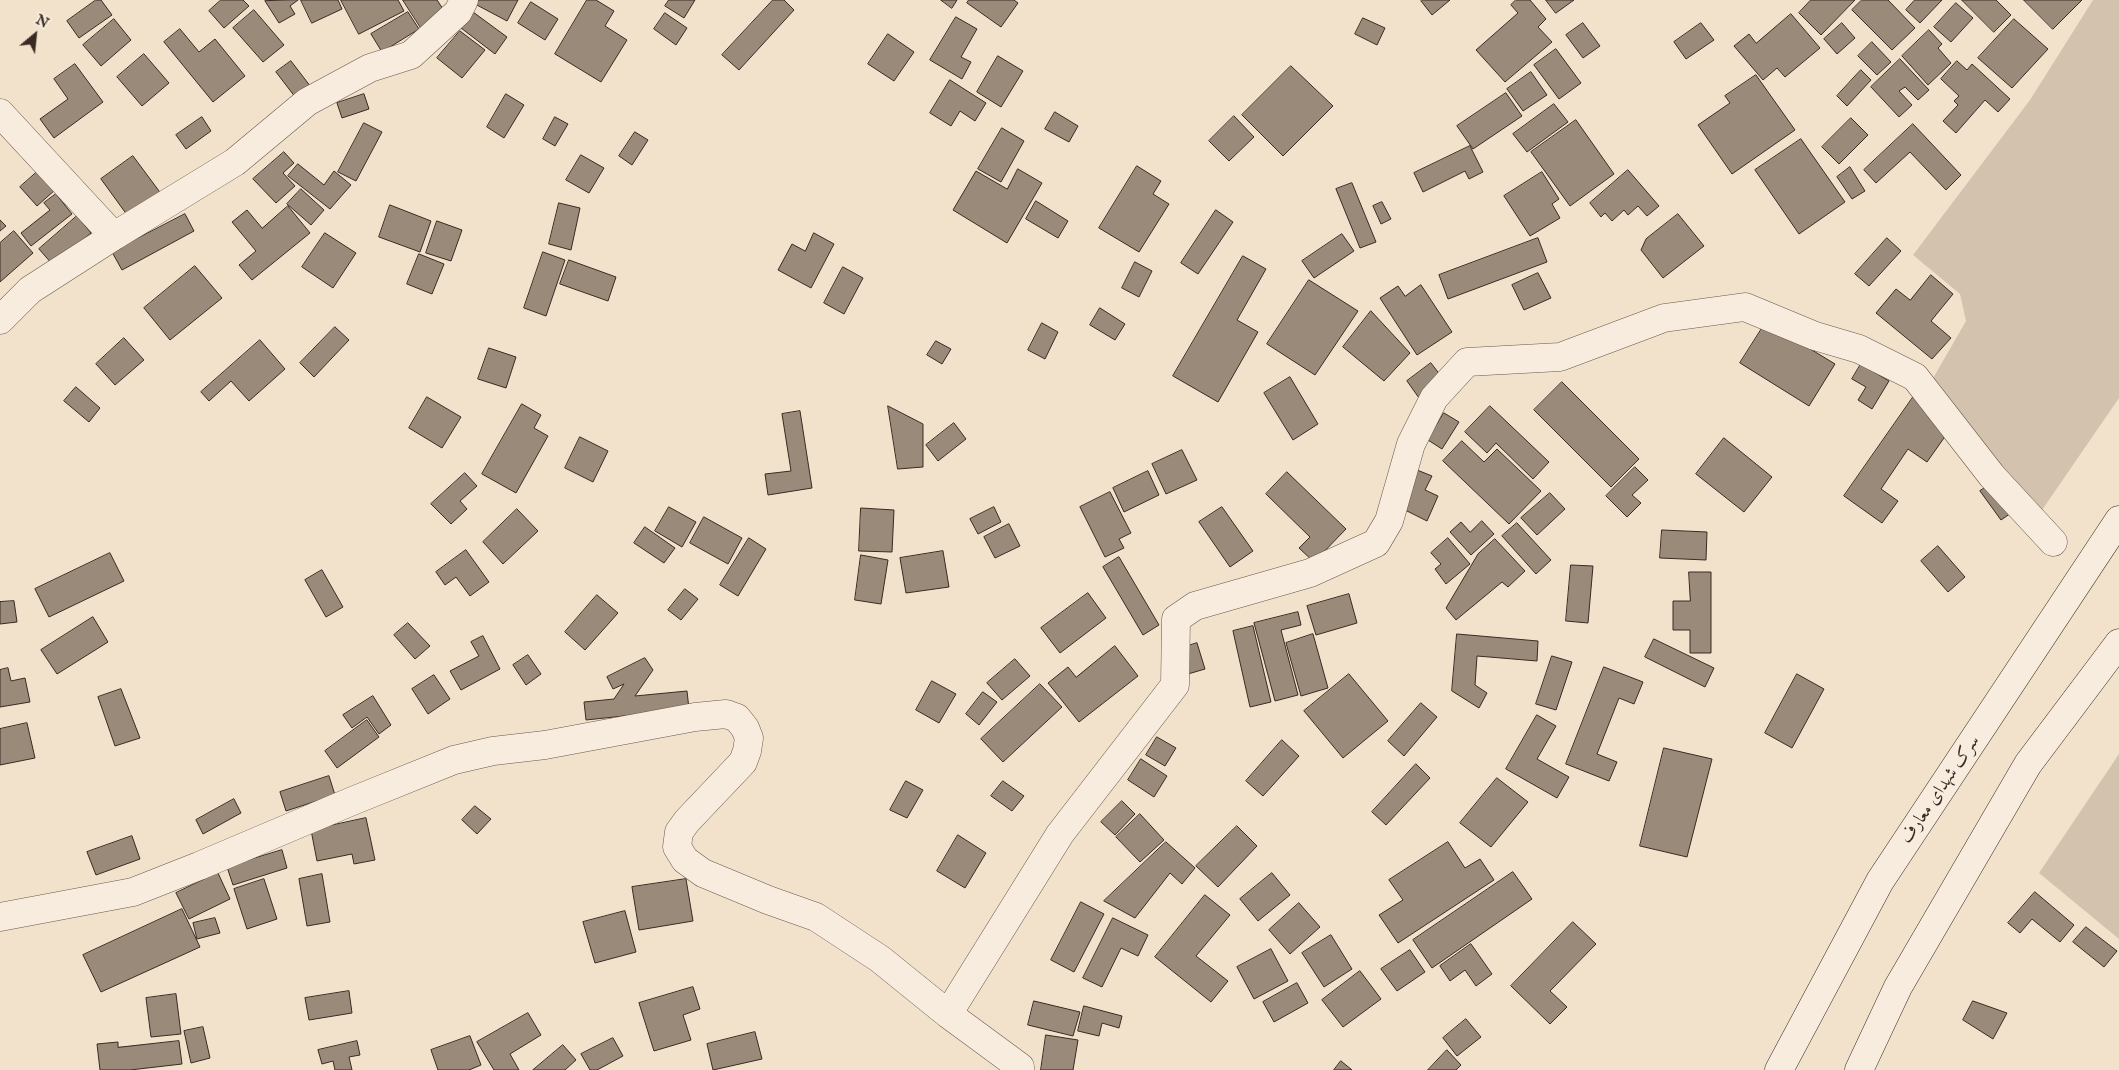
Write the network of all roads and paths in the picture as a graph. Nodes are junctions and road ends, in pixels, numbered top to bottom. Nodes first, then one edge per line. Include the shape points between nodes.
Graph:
1 (464, 0) edge
2 (0, 113) edge
3 (114, 236) junction
4 (0, 320) edge
5 (2119, 520) edge
6 (2053, 542) dead end
7 (2119, 644) edge
8 (0, 917) edge
9 (948, 1014) junction
10 (1020, 1070) edge
11 (1779, 1070) edge
12 (1858, 1070) edge

1 - 3 street via 458,12 411,55 370,68 307,102 235,162
2 - 3 street
3 - 4 street via 30,290
5 - 11 street, سرک شهدای معارف via 1880,881
6 - 9 street via 1992,476 1915,378 1860,349 1815,336 1745,307 1664,318 1560,357 1467,362 1434,398 1411,444 1389,521 1376,543 1310,573 1194,606 1176,619 1175,685 1060,834
7 - 12 street via 2028,764 1898,986
8 - 9 street via 133,892 454,760 726,714 737,718 745,728 749,738 747,751 743,762 679,832 677,847 686,860 702,873 816,917 880,959
9 - 10 street

